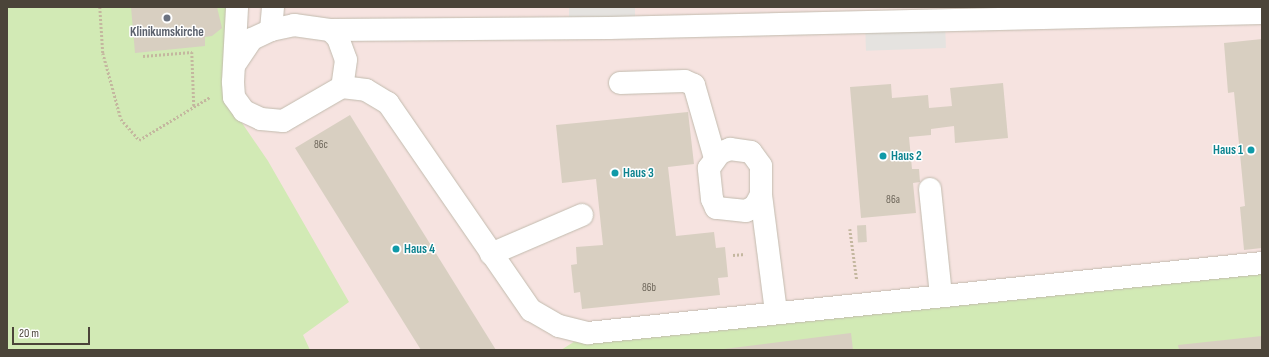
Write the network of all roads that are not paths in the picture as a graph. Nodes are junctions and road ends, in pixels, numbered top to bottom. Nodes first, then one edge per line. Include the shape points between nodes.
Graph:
1 (236, 7) edge
2 (272, 7) edge
3 (1262, 13) edge
4 (271, 30) junction
5 (330, 30) junction
6 (234, 73) junction
7 (620, 83) dead end
8 (342, 87) junction
9 (715, 158) junction
10 (930, 189) dead end
11 (761, 195) junction
12 (582, 215) dead end
13 (491, 254) junction
14 (1262, 263) edge
15 (941, 295) junction
16 (776, 312) junction

1 - 6 lane
2 - 4 lane
3 - 5 lane via 609,28
4 - 5 lane via 294,25
4 - 6 lane via 252,39
5 - 8 lane via 338,38 346,60
6 - 8 lane via 234,97 244,111 261,119 283,121
7 - 9 lane via 685,81 694,85
8 - 13 lane via 366,90 388,102
9 - 11 lane via 730,149 751,152 762,166
9 - 11 lane via 708,179 716,208 746,211 755,206
10 - 15 lane
11 - 16 lane
12 - 13 lane
13 - 16 lane via 531,310 559,326 588,333
14 - 15 lane
15 - 16 lane

